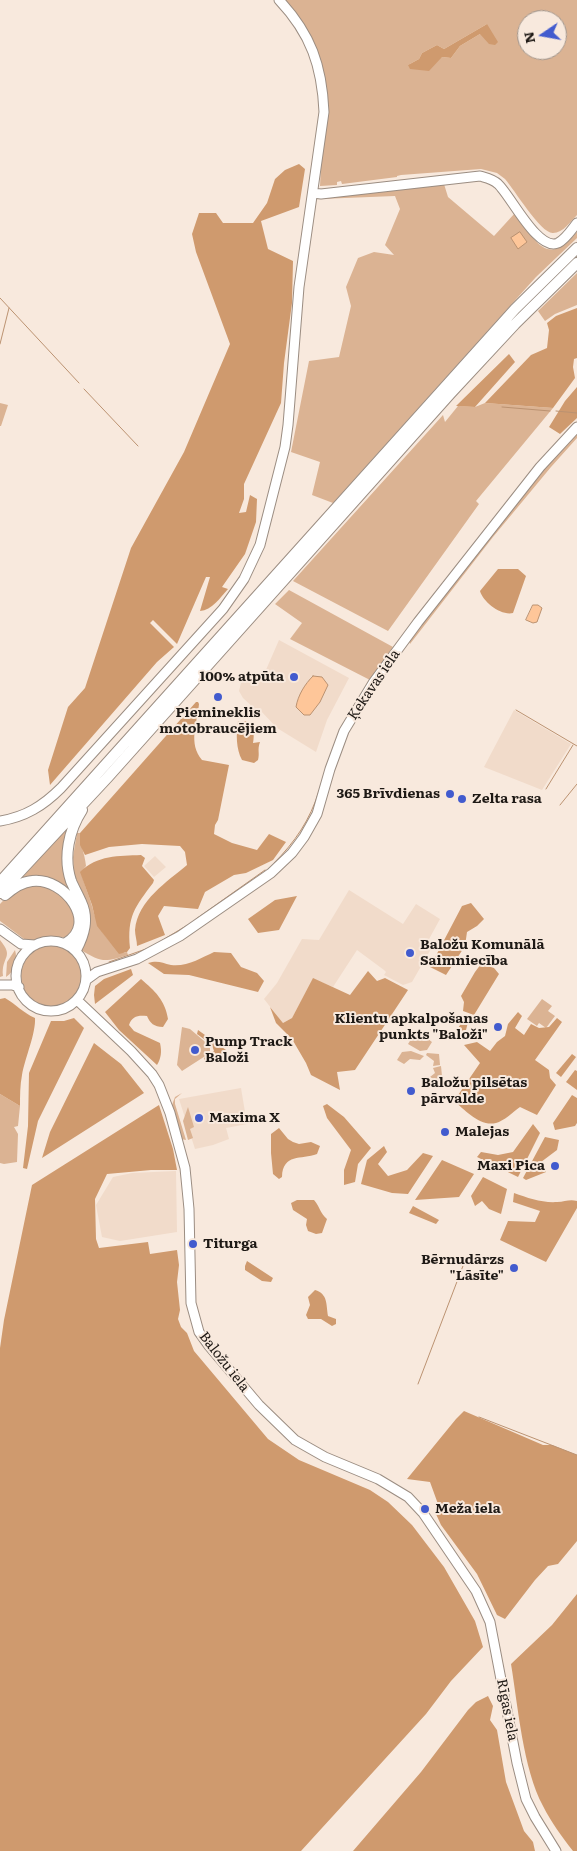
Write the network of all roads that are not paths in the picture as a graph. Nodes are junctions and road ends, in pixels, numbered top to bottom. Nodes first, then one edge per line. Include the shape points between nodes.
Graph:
1 (279, 0) edge
2 (313, 193) junction
3 (577, 223) edge
4 (577, 248) edge
5 (577, 262) edge
6 (577, 427) edge
7 (91, 793) junction
8 (0, 821) edge
9 (0, 882) edge
10 (0, 893) edge
11 (0, 898) edge
12 (3, 931) edge
13 (66, 943) junction
14 (35, 945) junction
15 (76, 950) junction
16 (21, 958) junction
17 (85, 965) junction
18 (106, 968) junction
19 (16, 973) junction
20 (86, 980) junction
21 (0, 981) edge
22 (0, 985) edge
23 (18, 987) junction
24 (77, 1000) junction
25 (461, 1567) joint
26 (556, 1851) edge

1 - 2 main road via 308,39 320,74 324,112
2 - 3 main road via 480,176 498,184 546,243 561,241
2 - 8 main road via 299,287 285,447 252,565 223,609 61,788 35,810
4 - 9 highway via 515,309
5 - 7 highway via 495,345
6 - 18 main road, Ķekavas iela via 534,474 373,683 344,731 317,814 298,845 271,873 180,936 137,959
7 - 10 highway
7 - 15 highway via 68,844 69,875 85,920 82,939
11 - 13 highway via 16,886 32,881 50,883 64,890 74,903 78,919 76,935
12 - 14 main road via 20,944
12 - 16 main road
13 - 14 main road via 52,941
13 - 15 main road
14 - 16 main road
15 - 17 main road
16 - 19 main road
17 - 18 main road
17 - 20 main road
18 - 20 main road
19 - 21 main road
19 - 23 main road
20 - 24 main road
22 - 23 main road
23 - 24 main road via 26,999 40,1009 58,1010
24 - 25 main road, Baložu iela via 152,1074 170,1113 185,1168 192,1302 199,1332 259,1405 295,1440 325,1457 385,1482 408,1497
25 - 26 main road, Rīgas iela via 490,1622 526,1799

